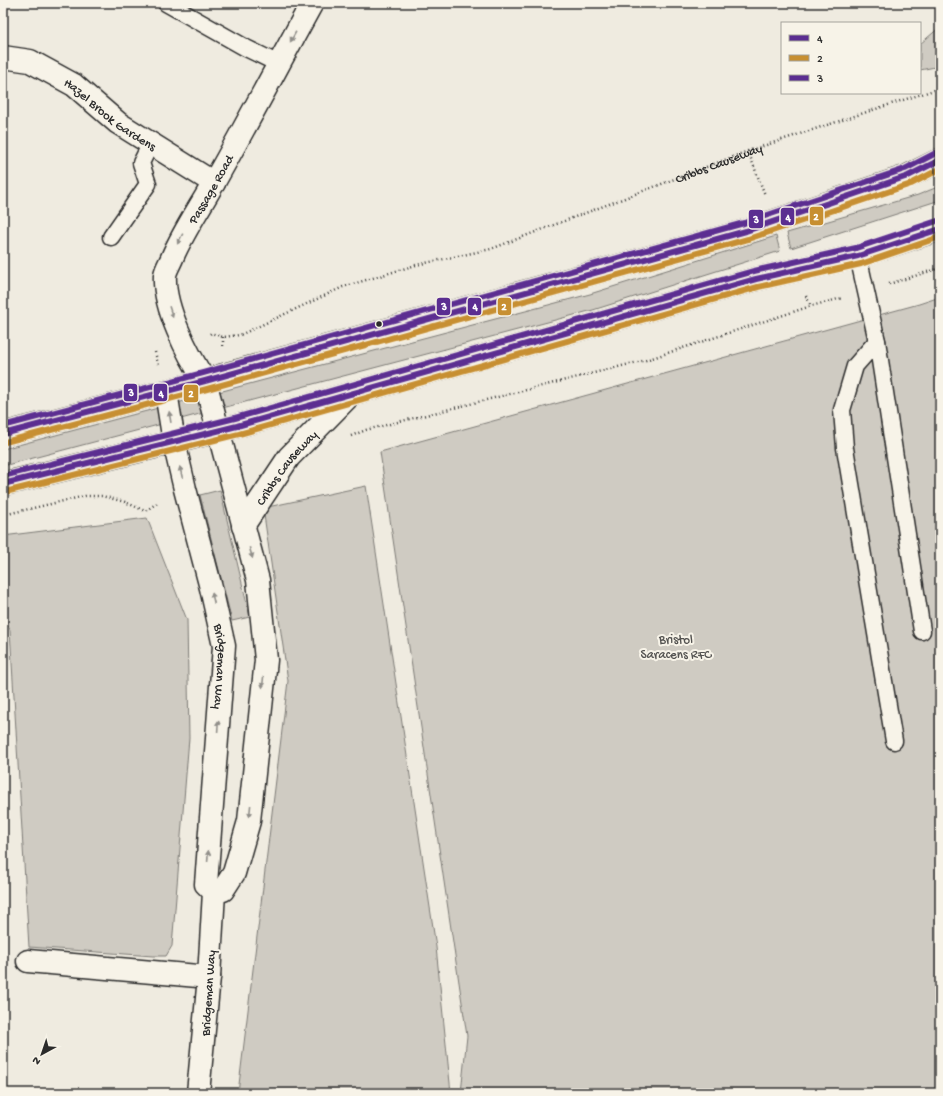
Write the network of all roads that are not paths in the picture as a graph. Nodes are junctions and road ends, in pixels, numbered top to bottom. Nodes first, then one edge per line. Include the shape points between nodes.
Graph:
1 (166, 3) edge
2 (312, 3) edge
3 (3, 57) edge
4 (279, 64) junction
5 (151, 143) junction
6 (940, 160) edge
7 (214, 183) junction
8 (940, 229) edge
9 (111, 237) dead end
10 (858, 256) junction
11 (877, 341) junction
12 (205, 381) junction
13 (166, 392) junction
14 (350, 395) junction
15 (218, 430) junction
16 (3, 434) edge
17 (174, 442) junction
18 (3, 484) edge
19 (243, 526) junction
20 (922, 631) dead end
21 (894, 741) dead end
22 (214, 892) junction
23 (28, 961) dead end
24 (209, 977) junction
25 (198, 1093) edge

1 - 4 lane
2 -> 4 street, Passage Road
3 - 5 street, Hazel Brook Gardens via 30,61 74,85 118,123
4 - 7 street, Passage Road
5 - 7 street, Hazel Brook Gardens
5 - 9 lane via 141,163 148,184
6 - 12 street via 908,176 746,231
7 -> 12 street, Passage Road via 180,239 165,274 170,310 194,365
8 - 10 street, Cribbs Causeway
10 - 11 lane
10 - 14 street, Cribbs Causeway via 756,279
11 - 20 lane
11 - 21 lane via 855,366 842,410 845,448
12 - 13 street
12 - 15 street, Passage Road
13 - 16 street
17 -> 13 street, Bridgeman Way
14 - 15 street, Cribbs Causeway
14 - 19 street, Cribbs Causeway via 289,457
15 - 17 street, Cribbs Causeway
15 - 19 street, Passage Road
17 - 18 street, Cribbs Causeway
22 -> 17 street, Bridgeman Way via 206,884 224,646
19 -> 22 street via 258,580 266,660 249,821 234,873 223,890
22 - 24 street, Bridgeman Way
23 - 24 street
24 - 25 street, Bridgeman Way

